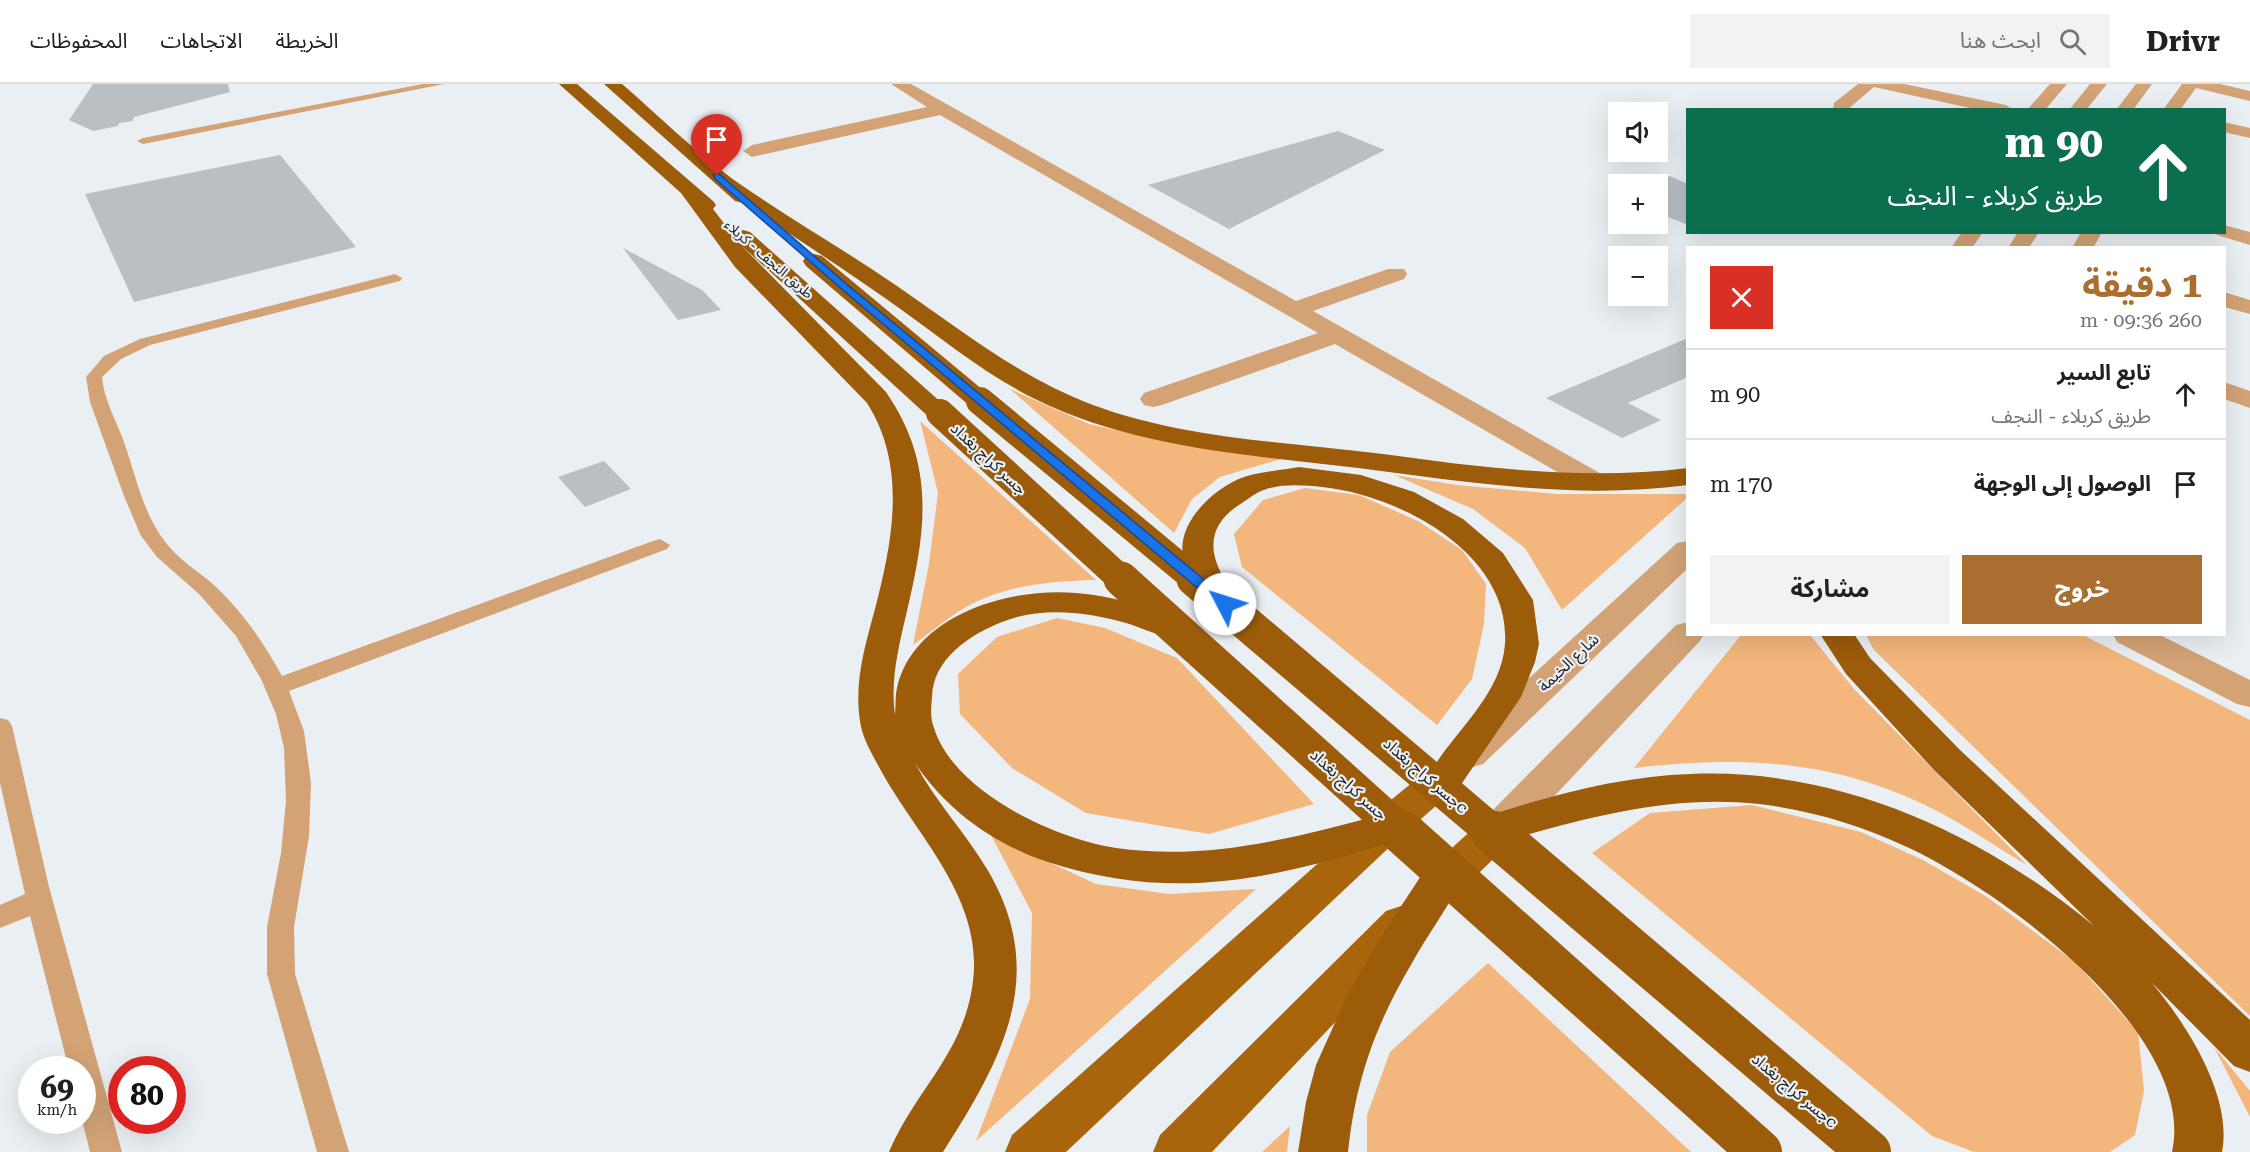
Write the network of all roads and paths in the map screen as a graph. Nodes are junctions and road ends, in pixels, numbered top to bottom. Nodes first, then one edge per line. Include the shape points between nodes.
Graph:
1 (439, 84) edge
2 (567, 84) edge
3 (612, 84) edge
4 (899, 84) edge
5 (1868, 84) edge
6 (1880, 84) edge
7 (2059, 84) edge
8 (2099, 84) edge
9 (2144, 84) edge
10 (2190, 84) edge
11 (2200, 84) edge
12 (2250, 96) edge
13 (1840, 106) dead end
14 (1996, 108) edge
15 (2037, 108) edge
16 (2080, 108) edge
17 (2126, 108) edge
18 (2172, 108) edge
19 (943, 110) junction
20 (2226, 127) edge
21 (2250, 133) edge
22 (143, 141) dead end
23 (752, 151) dead end
24 (726, 183) junction
25 (689, 191) junction
26 (2226, 232) edge
27 (2250, 239) edge
28 (1396, 274) dead end
29 (395, 278) dead end
30 (2226, 299) edge
31 (2250, 307) edge
32 (1293, 310) junction
33 (1337, 335) junction
34 (1154, 399) dead end
35 (940, 413) joint
36 (1686, 476) edge
37 (1595, 483) junction
38 (660, 545) dead end
39 (1686, 552) edge
40 (1225, 604) junction
41 (1175, 628) junction
42 (1686, 635) edge
43 (1837, 636) edge
44 (2133, 636) edge
45 (276, 687) junction
46 (2250, 695) edge
47 (0, 726) edge
48 (3, 757) edge
49 (1449, 773) junction
50 (7, 803) edge
51 (1501, 827) junction
52 (1383, 829) junction
53 (1436, 888) junction
54 (39, 900) junction
55 (0, 916) edge
56 (2250, 1051) edge
57 (1794, 1088) junction
58 (1754, 1148) edge
59 (106, 1152) edge
60 (333, 1152) edge
61 (914, 1152) edge
62 (1030, 1152) edge
63 (1178, 1152) edge
64 (1323, 1152) edge
65 (1869, 1152) edge
66 (1893, 1152) edge
67 (2197, 1152) edge

1 - 22 lane
2 - 25 highway, طريق النجف - کربلاء
3 - 24 highway
4 - 19 street
5 - 13 street
6 - 14 street
7 - 15 street
8 - 16 street
9 - 17 street
10 - 18 street
11 - 12 street
19 - 23 street
19 - 32 street
20 - 21 street
24 - 37 highway via 866,274 1006,374 1079,409 1188,437 1478,475
24 - 40 highway, جسر كراج بغدادc, bridge
25 - 35 highway, طريق النجف - کربلاء via 800,285
25 - 61 highway via 743,262 877,398 890,415 905,457 909,486 907,525 877,668 874,697 878,725 903,780 965,867 978,892 990,924 996,966 992,1011 976,1051
26 - 27 street
28 - 32 street
29 - 45 lane via 145,342 111,359 94,377 149,532 166,556 238,623 262,657
30 - 31 street
32 - 33 street
33 - 34 street
33 - 37 street
35 - 41 highway, جسر كراج بغداد, bridge
36 - 37 highway
38 - 45 lane
39 - 49 street, شارع الخيمة
40 - 49 highway via 1199,559 1199,534 1209,515 1238,490 1259,482 1285,476 1333,477 1380,489 1453,526 1489,557 1513,592 1522,643 1514,674 1496,710
40 - 57 highway, جسر كراج بغدادc, bridge
41 - 52 highway via 1141,616 1072,602 1005,609 958,630 938,646 918,679 913,717 921,741 945,778 985,813 1010,829 1073,853 1153,868 1184,869 1288,855
41 - 58 highway, جسر كراج بغداد, bridge
42 - 51 street
43 - 56 highway via 1858,666 1947,760
44 - 46 street
45 - 60 lane via 295,744 299,777 294,854 279,924 278,950 281,974
47 - 48 lane
48 - 50 lane
49 - 52 main road
50 - 54 lane
51 - 53 main road
51 - 67 highway via 1624,794 1678,787 1719,787 1809,799 1896,825 1925,838 1981,869 2050,917 2143,1005 2166,1036 2185,1073 2195,1106
52 - 62 main road
53 - 63 main road
53 - 64 highway via 1399,942 1343,1054
54 - 55 lane
54 - 59 lane
57 - 65 highway, جسر كراج بغدادc, bridge
57 - 66 highway, bridge

